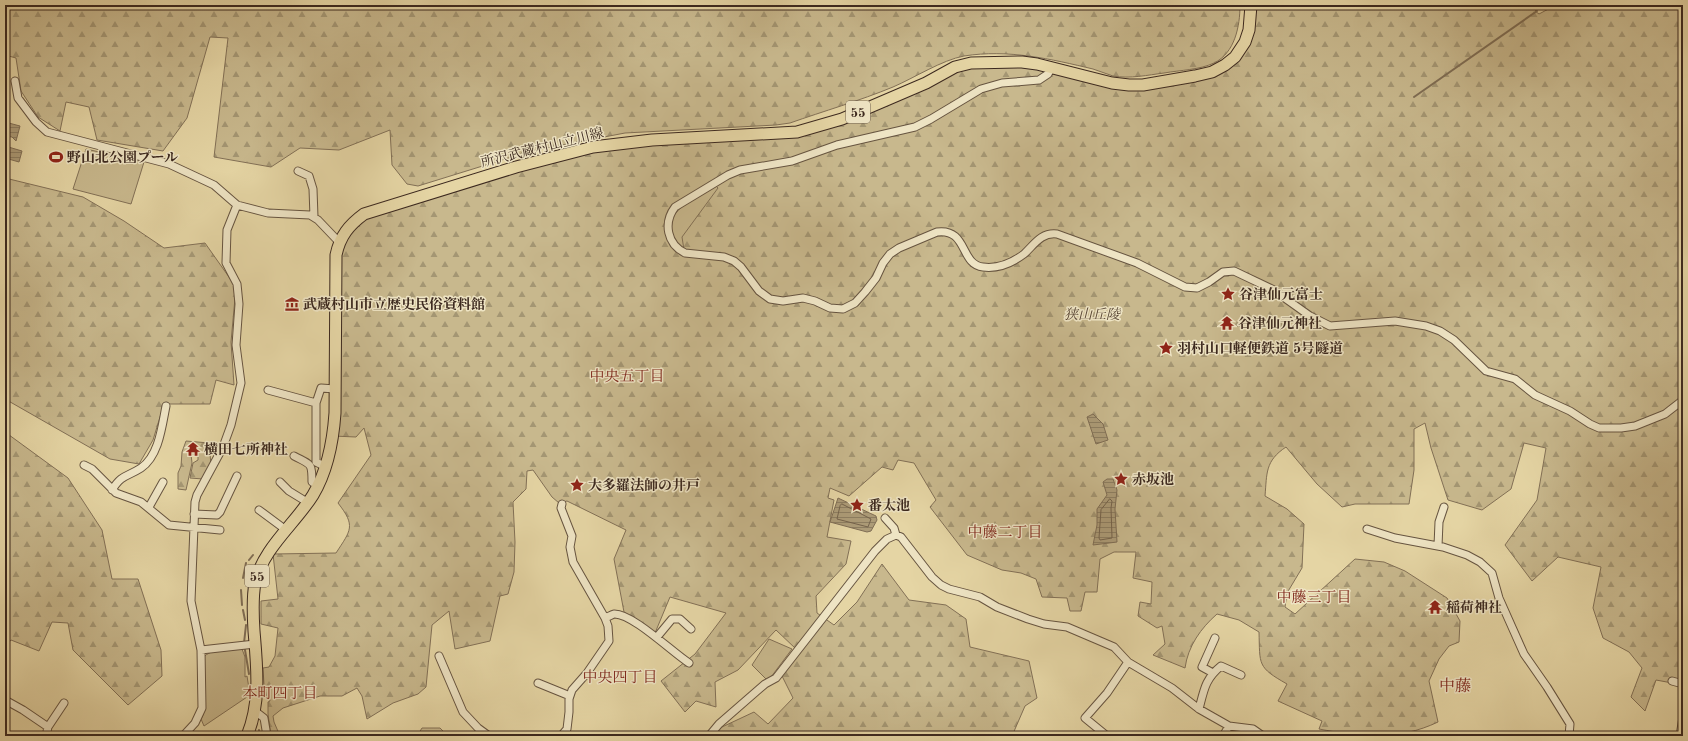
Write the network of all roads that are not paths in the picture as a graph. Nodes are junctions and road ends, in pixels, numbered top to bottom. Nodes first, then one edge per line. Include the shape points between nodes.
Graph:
1 (1251, 5) edge
2 (1052, 67) junction
3 (15, 81) dead end
4 (298, 171) dead end
5 (238, 205) junction
6 (314, 217) junction
7 (339, 242) junction
8 (334, 389) junction
9 (268, 390) dead end
10 (1683, 400) edge
11 (316, 403) junction
12 (166, 406) dead end
13 (294, 456) dead end
14 (84, 465) dead end
15 (326, 467) junction
16 (237, 476) dead end
17 (162, 482) dead end
18 (280, 482) dead end
19 (318, 485) junction
20 (112, 490) junction
21 (307, 502) junction
22 (562, 504) dead end
23 (149, 507) junction
24 (1444, 507) dead end
25 (259, 510) dead end
26 (194, 514) junction
27 (885, 518) dead end
28 (194, 528) junction
29 (220, 530) dead end
30 (286, 530) junction
31 (1367, 530) dead end
32 (896, 535) junction
33 (1438, 546) junction
34 (605, 618) junction
35 (691, 629) dead end
36 (658, 637) junction
37 (1216, 638) dead end
38 (255, 644) junction
39 (201, 650) junction
40 (439, 656) dead end
41 (1128, 662) junction
42 (689, 663) dead end
43 (1213, 673) junction
44 (1241, 675) dead end
45 (1672, 681) dead end
46 (538, 683) dead end
47 (1683, 684) edge
48 (570, 696) junction
49 (5, 700) edge
50 (64, 703) dead end
51 (1199, 709) junction
52 (255, 712) junction
53 (1683, 717) edge
54 (48, 726) junction
55 (1229, 726) junction
56 (46, 736) edge
57 (183, 736) edge
58 (247, 736) edge
59 (267, 736) edge
60 (489, 736) edge
61 (562, 736) edge
62 (709, 736) edge
63 (1107, 736) edge
64 (1223, 736) edge
65 (1263, 736) edge
66 (1569, 736) edge
67 (1680, 736) edge

1 - 2 main road, 所沢武蔵村山立川線 / 55 via 1251,20 1245,42 1235,57 1212,72 1143,85 1128,85
2 - 7 main road, 所沢武蔵村山立川線 / 55 via 1022,62 990,62 955,67 926,83 842,119 797,132 652,140 593,148 516,167 364,214 347,228
2 - 10 street via 1048,74 1038,80 1002,82 981,89 915,127 837,145 800,159 749,168 728,175 675,207 668,224 670,240 685,253 724,257 734,261 759,291 770,299 809,299 836,309 847,307 858,300 876,278 886,258 894,251 938,232 954,235 970,259 977,266 984,267 1011,263 1025,254 1042,237 1057,234 1138,263 1189,288 1204,285 1223,272 1234,271 1272,289 1310,316 1330,326 1395,321 1426,326 1454,340 1486,371 1515,379 1535,396 1570,411 1599,428 1635,426 1665,414
3 - 5 street via 18,98 47,132 169,164 214,186
4 - 6 street via 309,176 313,189
5 - 6 street via 268,213
5 - 26 street via 227,230 226,263 237,284 239,304 236,345 241,383 231,424 220,452 197,495
6 - 7 street
7 - 8 main road, 所沢武蔵村山立川線 / 55 via 334,279
8 - 11 street via 321,388
8 - 15 main road, 所沢武蔵村山立川線 / 55 via 333,436
9 - 11 street
11 - 15 street via 316,462
12 - 20 street via 158,441 148,462 140,469 122,477
13 - 19 street via 310,464 312,482
14 - 20 street via 92,469
15 - 19 main road, 所沢武蔵村山立川線 / 55
16 - 26 street via 217,515
17 - 23 street
18 - 21 street
19 - 21 main road, 所沢武蔵村山立川線 / 55
20 - 23 street
21 - 30 main road, 所沢武蔵村山立川線 / 55
22 - 34 street via 561,508 572,536 570,547 573,562
23 - 28 street via 169,525
24 - 33 street via 1439,522
25 - 30 street
26 - 28 street
27 - 32 street via 894,528
28 - 29 street
28 - 39 street via 192,606
30 - 38 main road, 所沢武蔵村山立川線 / 55 via 269,552 255,582
31 - 33 street
32 - 41 street via 901,537 932,577 949,589 980,597 997,607 1028,619 1068,627 1114,647
32 - 62 street via 875,551 776,678 765,684
33 - 66 street via 1467,555 1492,573 1499,598 1524,654 1570,724
34 - 36 street via 613,614 624,617
34 - 48 street via 609,641
35 - 36 street via 680,619 672,619
36 - 42 street
37 - 43 street via 1202,667
38 - 39 street
38 - 52 main road, 所沢武蔵村山立川線 / 55 via 258,686
39 - 57 street via 201,711 195,723
40 - 60 street via 463,712
41 - 51 street via 1172,688
41 - 63 street via 1107,693 1085,718
43 - 44 street via 1221,666
43 - 51 street via 1206,683
45 - 47 street
46 - 48 street
48 - 61 street via 567,729
49 - 54 street
50 - 54 street
51 - 55 street
52 - 58 main road, 所沢武蔵村山立川線 / 55
52 - 59 street via 264,718
53 - 67 street
54 - 56 street
55 - 64 street
55 - 65 street via 1253,729

